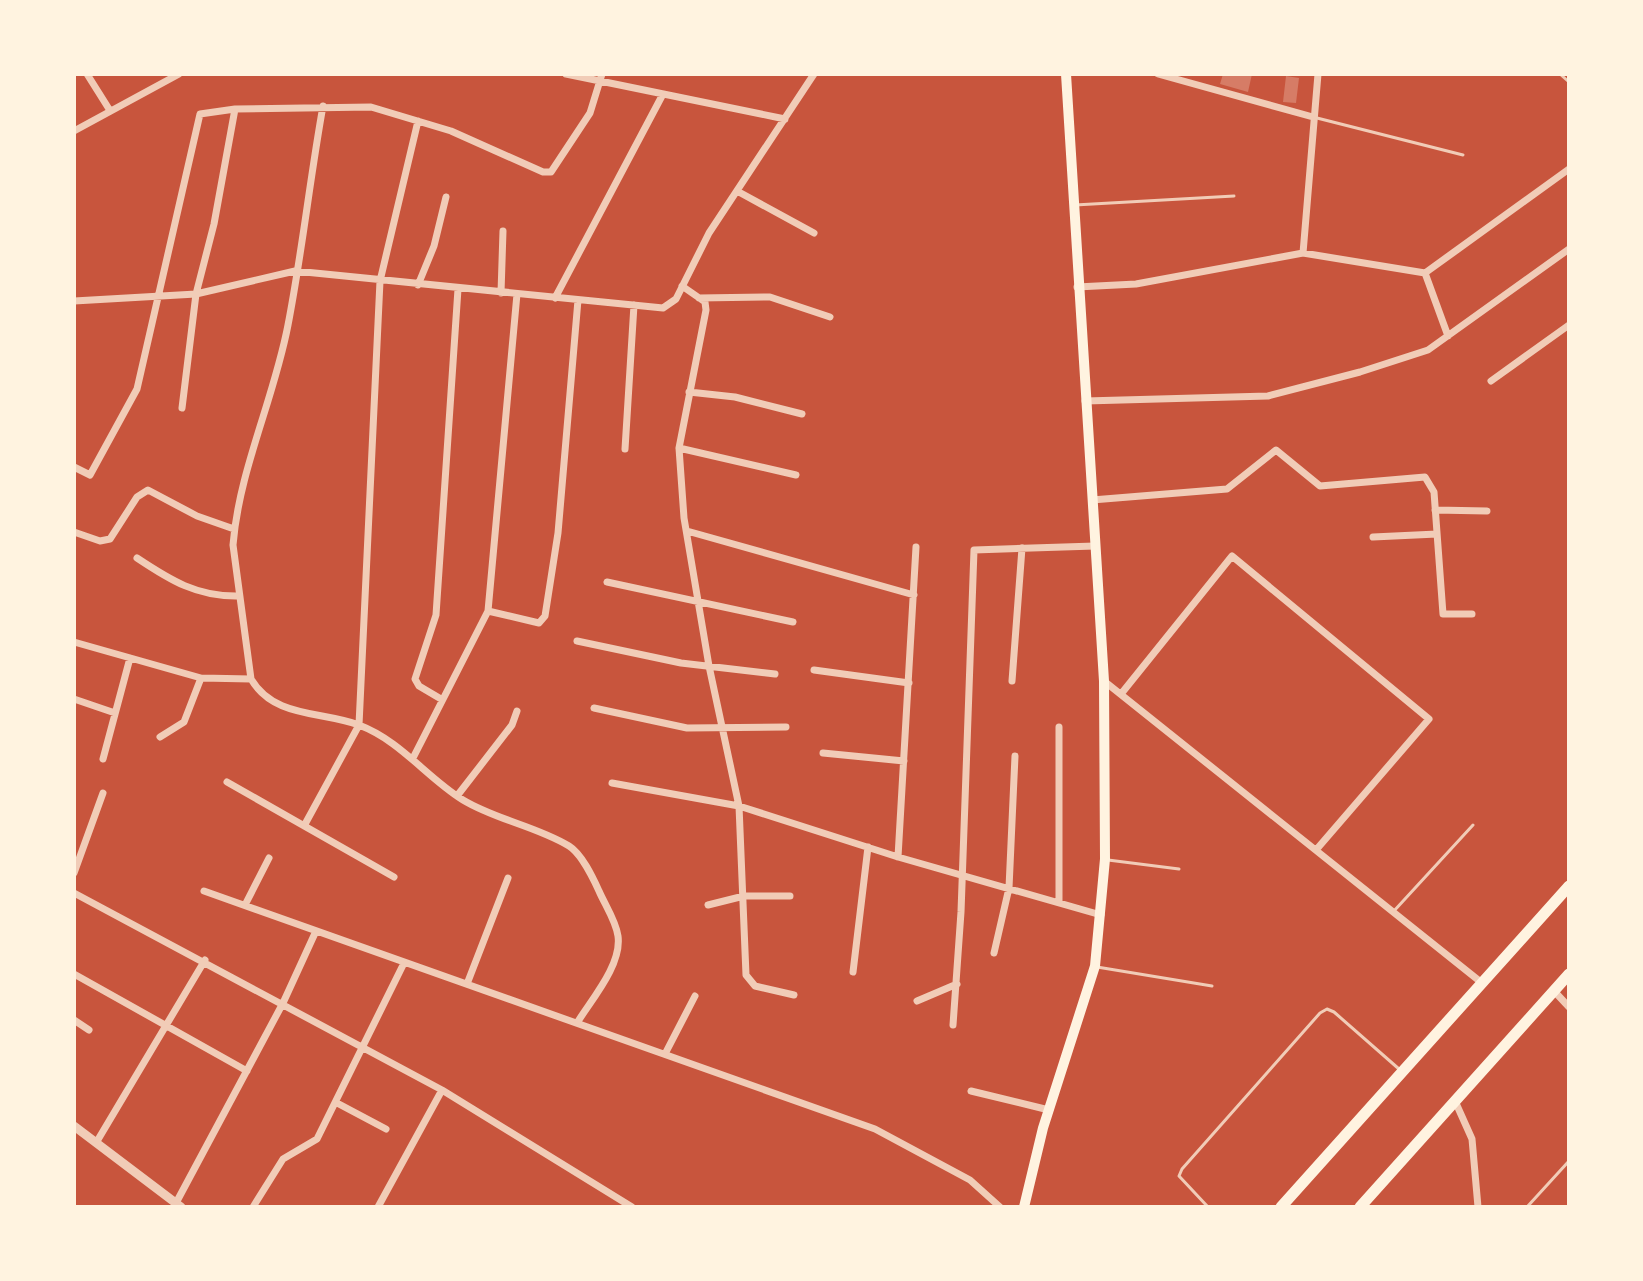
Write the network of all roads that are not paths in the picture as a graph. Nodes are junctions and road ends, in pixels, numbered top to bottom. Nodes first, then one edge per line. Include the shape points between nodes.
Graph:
1 (87, 74) edge
2 (179, 74) edge
3 (566, 74) edge
4 (814, 74) edge
5 (1066, 74) edge
6 (1158, 74) edge
7 (1318, 74) edge
8 (1560, 74) edge
9 (601, 78) edge
10 (1569, 82) edge
11 (663, 94) junction
12 (323, 106) junction
13 (109, 109) junction
14 (235, 109) junction
15 (1313, 117) junction
16 (785, 119) junction
17 (418, 121) junction
18 (74, 131) edge
19 (1463, 155) dead end
20 (1569, 169) edge
21 (737, 191) junction
22 (1234, 196) dead end
23 (446, 197) dead end
24 (1072, 205) junction
25 (503, 231) dead end
26 (814, 233) dead end
27 (1569, 249) edge
28 (1303, 253) junction
29 (295, 271) junction
30 (1425, 273) junction
31 (380, 281) junction
32 (418, 285) junction
33 (682, 286) junction
34 (1077, 287) junction
35 (458, 289) junction
36 (501, 293) junction
37 (196, 294) junction
38 (517, 294) junction
39 (158, 297) junction
40 (555, 298) junction
41 (699, 298) junction
42 (578, 300) junction
43 (74, 301) edge
44 (634, 305) junction
45 (830, 317) dead end
46 (1569, 325) edge
47 (1448, 336) junction
48 (1491, 381) dead end
49 (689, 392) junction
50 (1085, 401) junction
51 (182, 408) dead end
52 (802, 414) dead end
53 (679, 448) junction
54 (625, 449) dead end
55 (74, 467) edge
56 (796, 475) dead end
57 (1092, 500) junction
58 (1435, 510) junction
59 (1487, 511) dead end
60 (234, 529) junction
61 (687, 531) junction
62 (74, 532) edge
63 (1437, 534) junction
64 (1373, 537) dead end
65 (1095, 546) junction
66 (916, 547) dead end
67 (1022, 548) junction
68 (137, 558) dead end
69 (607, 582) dead end
70 (914, 595) junction
71 (239, 596) junction
72 (698, 601) junction
73 (488, 611) junction
74 (1472, 614) dead end
75 (793, 622) dead end
76 (577, 641) dead end
77 (74, 642) edge
78 (130, 658) junction
79 (709, 666) junction
80 (814, 670) dead end
81 (775, 674) dead end
82 (201, 678) junction
83 (251, 679) junction
84 (1012, 681) dead end
85 (1104, 681) junction
86 (909, 683) junction
87 (1121, 694) junction
88 (74, 699) edge
89 (441, 699) junction
90 (594, 708) dead end
91 (517, 711) dead end
92 (115, 713) junction
93 (359, 725) junction
94 (786, 727) dead end
95 (1059, 727) dead end
96 (721, 730) junction
97 (160, 737) dead end
98 (823, 753) dead end
99 (1015, 756) dead end
100 (413, 758) junction
101 (103, 759) dead end
102 (904, 761) junction
103 (227, 782) dead end
104 (612, 783) dead end
105 (103, 793) dead end
106 (457, 796) junction
107 (739, 806) junction
108 (739, 821) junction
109 (1473, 825) dead end
110 (304, 826) junction
111 (868, 847) junction
112 (1316, 850) junction
113 (741, 851) dead end
114 (898, 857) junction
115 (269, 858) dead end
116 (1105, 859) junction
117 (1179, 869) dead end
118 (74, 873) edge
119 (960, 875) junction
120 (394, 877) dead end
121 (508, 878) dead end
122 (1569, 886) edge
123 (1009, 888) junction
124 (204, 891) dead end
125 (74, 893) edge
126 (744, 896) junction
127 (790, 896) dead end
128 (1059, 902) junction
129 (245, 905) junction
130 (708, 905) dead end
131 (1393, 912) junction
132 (1101, 915) junction
133 (316, 931) junction
134 (994, 953) dead end
135 (205, 960) junction
136 (404, 963) junction
137 (1095, 966) junction
138 (853, 972) dead end
139 (74, 974) edge
140 (1569, 974) edge
141 (1482, 983) junction
142 (467, 984) junction
143 (957, 984) junction
144 (1212, 986) dead end
145 (1554, 991) junction
146 (794, 995) dead end
147 (695, 996) dead end
148 (917, 1001) dead end
149 (283, 1003) junction
150 (1569, 1007) edge
151 (74, 1020) edge
152 (577, 1023) junction
153 (953, 1025) dead end
154 (166, 1026) junction
155 (89, 1030) dead end
156 (364, 1048) junction
157 (665, 1054) junction
158 (247, 1071) junction
159 (1402, 1072) junction
160 (442, 1090) junction
161 (971, 1091) dead end
162 (1455, 1101) junction
163 (337, 1103) junction
164 (1049, 1110) junction
165 (74, 1126) edge
166 (386, 1129) dead end
167 (96, 1143) junction
168 (1569, 1161) edge
169 (179, 1205) edge
170 (253, 1207) edge
171 (378, 1207) edge
172 (632, 1207) edge
173 (1000, 1207) edge
174 (1024, 1207) edge
175 (1208, 1207) edge
176 (1281, 1207) edge
177 (1360, 1207) edge
178 (1478, 1207) edge
179 (1527, 1207) edge

1 - 13 street
2 - 13 street
3 - 9 street
4 - 16 street
5 - 24 main road
6 - 15 street
7 - 15 street
8 - 10 lane
9 - 11 street
9 - 17 street via 590,113 551,172
11 - 16 street
11 - 40 street
12 - 14 street
12 - 17 street via 371,107
12 - 29 street
13 - 18 street
14 - 37 street
14 - 39 street via 200,114
15 - 19 lane
15 - 28 street
16 - 21 street
17 - 31 street
20 - 30 street
21 - 26 street
21 - 33 street
22 - 24 lane
23 - 32 street
24 - 34 main road
25 - 36 street
27 - 47 street
28 - 30 street
28 - 34 street via 1136,284
29 - 31 street
29 - 37 street
29 - 60 street via 285,339
30 - 47 street
31 - 32 street
31 - 93 street
32 - 35 street
33 - 41 street
33 - 44 street via 663,308
34 - 50 main road
35 - 36 street
35 - 89 street via 436,615 415,679
36 - 38 street
37 - 39 street
37 - 51 street
38 - 40 street
38 - 73 street
39 - 43 street
39 - 55 street via 137,389 90,475
40 - 42 street
41 - 45 street via 770,297
41 - 49 street via 706,310
42 - 44 street
42 - 73 street via 558,533 545,616 539,623
44 - 54 street
46 - 48 street
47 - 50 street via 1428,350 1268,396
49 - 52 street
49 - 53 street
50 - 57 main road
53 - 56 street
53 - 61 street
57 - 58 street via 1227,489 1276,450 1320,486 1425,477 1434,492
57 - 65 main road
58 - 59 street
58 - 63 street
60 - 62 street via 148,490 137,497 110,539
60 - 71 street
61 - 70 street
61 - 72 street
63 - 64 street
63 - 74 street via 1443,614
65 - 67 street
65 - 85 main road
66 - 70 street
67 - 84 street
67 - 119 street via 974,550
68 - 71 street via 175,585 215,597
69 - 72 street
70 - 86 street
71 - 83 street
72 - 75 street
72 - 79 street
73 - 89 street
76 - 79 street
77 - 78 street
78 - 82 street
78 - 92 street
79 - 81 street
79 - 96 street
80 - 86 street
82 - 83 street
82 - 97 street via 184,722
83 - 93 street via 261,696 285,708
85 - 87 street
85 - 116 main road
86 - 102 street
87 - 112 street
87 - 112 street via 1232,556 1429,719
88 - 92 street
89 - 100 street
90 - 96 street
91 - 106 street
92 - 101 street
93 - 100 street
93 - 110 street
94 - 96 street
95 - 128 street
96 - 107 street
98 - 102 street
99 - 123 street
100 - 106 street
102 - 114 street
103 - 110 street
104 - 107 street
105 - 118 street
106 - 152 street via 572,847 594,879 619,946
107 - 108 street
107 - 111 street
108 - 113 street
108 - 126 street
109 - 131 lane
110 - 120 street
111 - 114 street
111 - 138 street
112 - 131 street
114 - 119 street
115 - 129 street
116 - 117 lane
116 - 132 main road
119 - 123 street
119 - 143 street
121 - 142 street
122 - 141 main road
123 - 128 street
123 - 134 street
124 - 129 street
125 - 135 street
126 - 127 street
126 - 130 street
126 - 146 street via 749,983
128 - 132 street
129 - 133 street
131 - 141 street
132 - 137 main road
133 - 136 street
133 - 149 street
135 - 149 street
135 - 154 street
136 - 142 street
136 - 156 street
137 - 144 lane
137 - 164 main road
139 - 154 street
140 - 145 main road
141 - 159 main road
142 - 152 street
143 - 148 street
143 - 153 street
145 - 150 street
145 - 162 main road
147 - 157 street
149 - 156 street
149 - 158 street
151 - 155 street
152 - 157 street
154 - 158 street
154 - 167 street
156 - 160 street
156 - 163 street
157 - 173 street via 875,1129 970,1180
158 - 169 street
159 - 175 lane via 1327,1009 1179,1176
159 - 176 main road
160 - 171 street
160 - 172 street
161 - 164 street
162 - 177 main road
162 - 178 street via 1472,1139
163 - 166 street
163 - 170 street via 317,1139 283,1159
164 - 174 main road
165 - 167 street
167 - 169 street
168 - 179 lane

